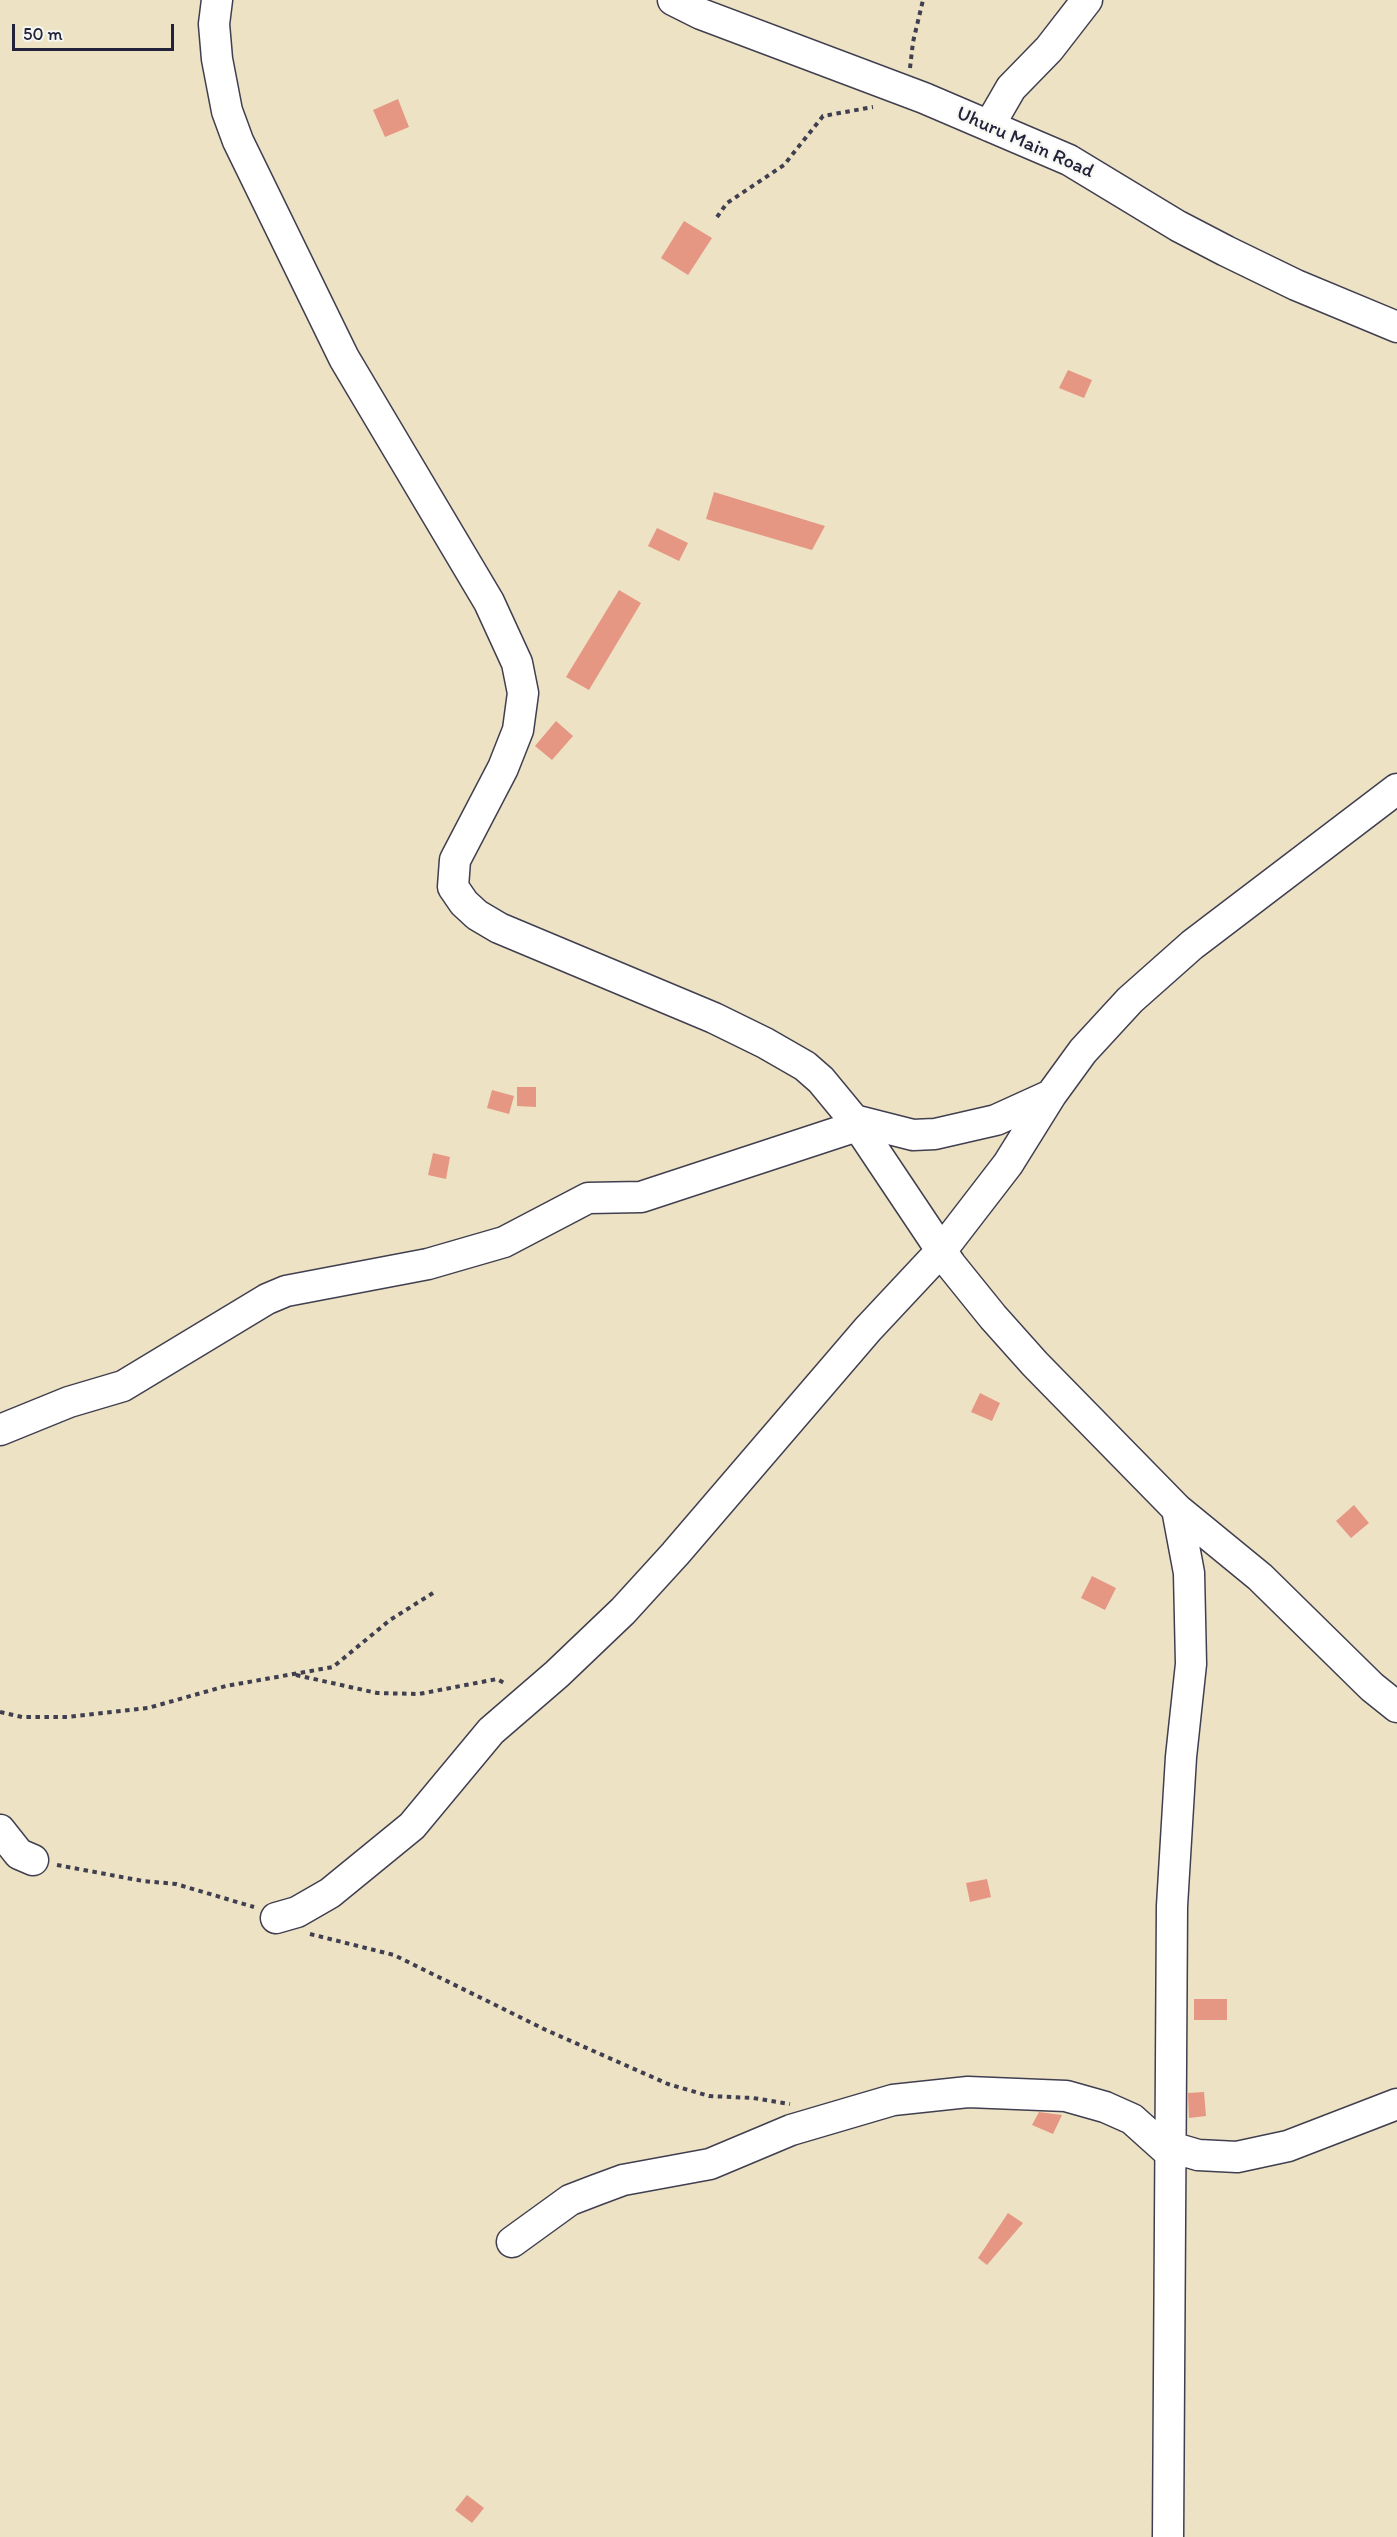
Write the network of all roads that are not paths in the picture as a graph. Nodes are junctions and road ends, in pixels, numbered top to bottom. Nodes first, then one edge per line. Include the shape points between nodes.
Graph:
1 (217, 0) edge
2 (673, 0) edge
3 (1087, 0) edge
4 (989, 126) junction
5 (1397, 327) edge
6 (1397, 789) edge
7 (1051, 1095) junction
8 (856, 1123) junction
9 (941, 1251) junction
10 (0, 1431) edge
11 (1177, 1509) junction
12 (1397, 1707) edge
13 (0, 1830) edge
14 (33, 1860) road end
15 (276, 1918) road end
16 (1397, 2104) edge
17 (1172, 2154) junction
18 (512, 2242) dead end
19 (1168, 2537) edge

1 - 8 street via 217,59 227,111 238,141 344,358 489,602 517,663 523,693 518,730 503,768 463,840 455,860 453,887 477,915 499,928 765,1042 805,1066
2 - 4 street, Uhuru Main Road
3 - 4 street via 1049,49 1011,88
4 - 5 street, Uhuru Main Road via 1086,168 1144,206 1226,251
6 - 7 street via 1160,973 1104,1026
7 - 8 street via 996,1120 935,1134 912,1135
7 - 9 street via 1008,1164
8 - 9 street
8 - 10 street via 641,1197 588,1198 504,1242 428,1264 286,1291 123,1386 69,1402
9 - 11 street via 1035,1364
9 - 15 street via 868,1329 623,1611 479,1743 412,1826 330,1893 297,1912
11 - 12 street via 1260,1577
11 - 17 street via 1189,1572 1191,1664 1172,1906
13 - 14 street via 19,1854
16 - 17 street via 1288,2146 1237,2157 1181,2150
17 - 18 street via 1132,2118 1066,2096 968,2092 893,2100 791,2130 710,2164 623,2180 596,2190 570,2200
17 - 19 street

